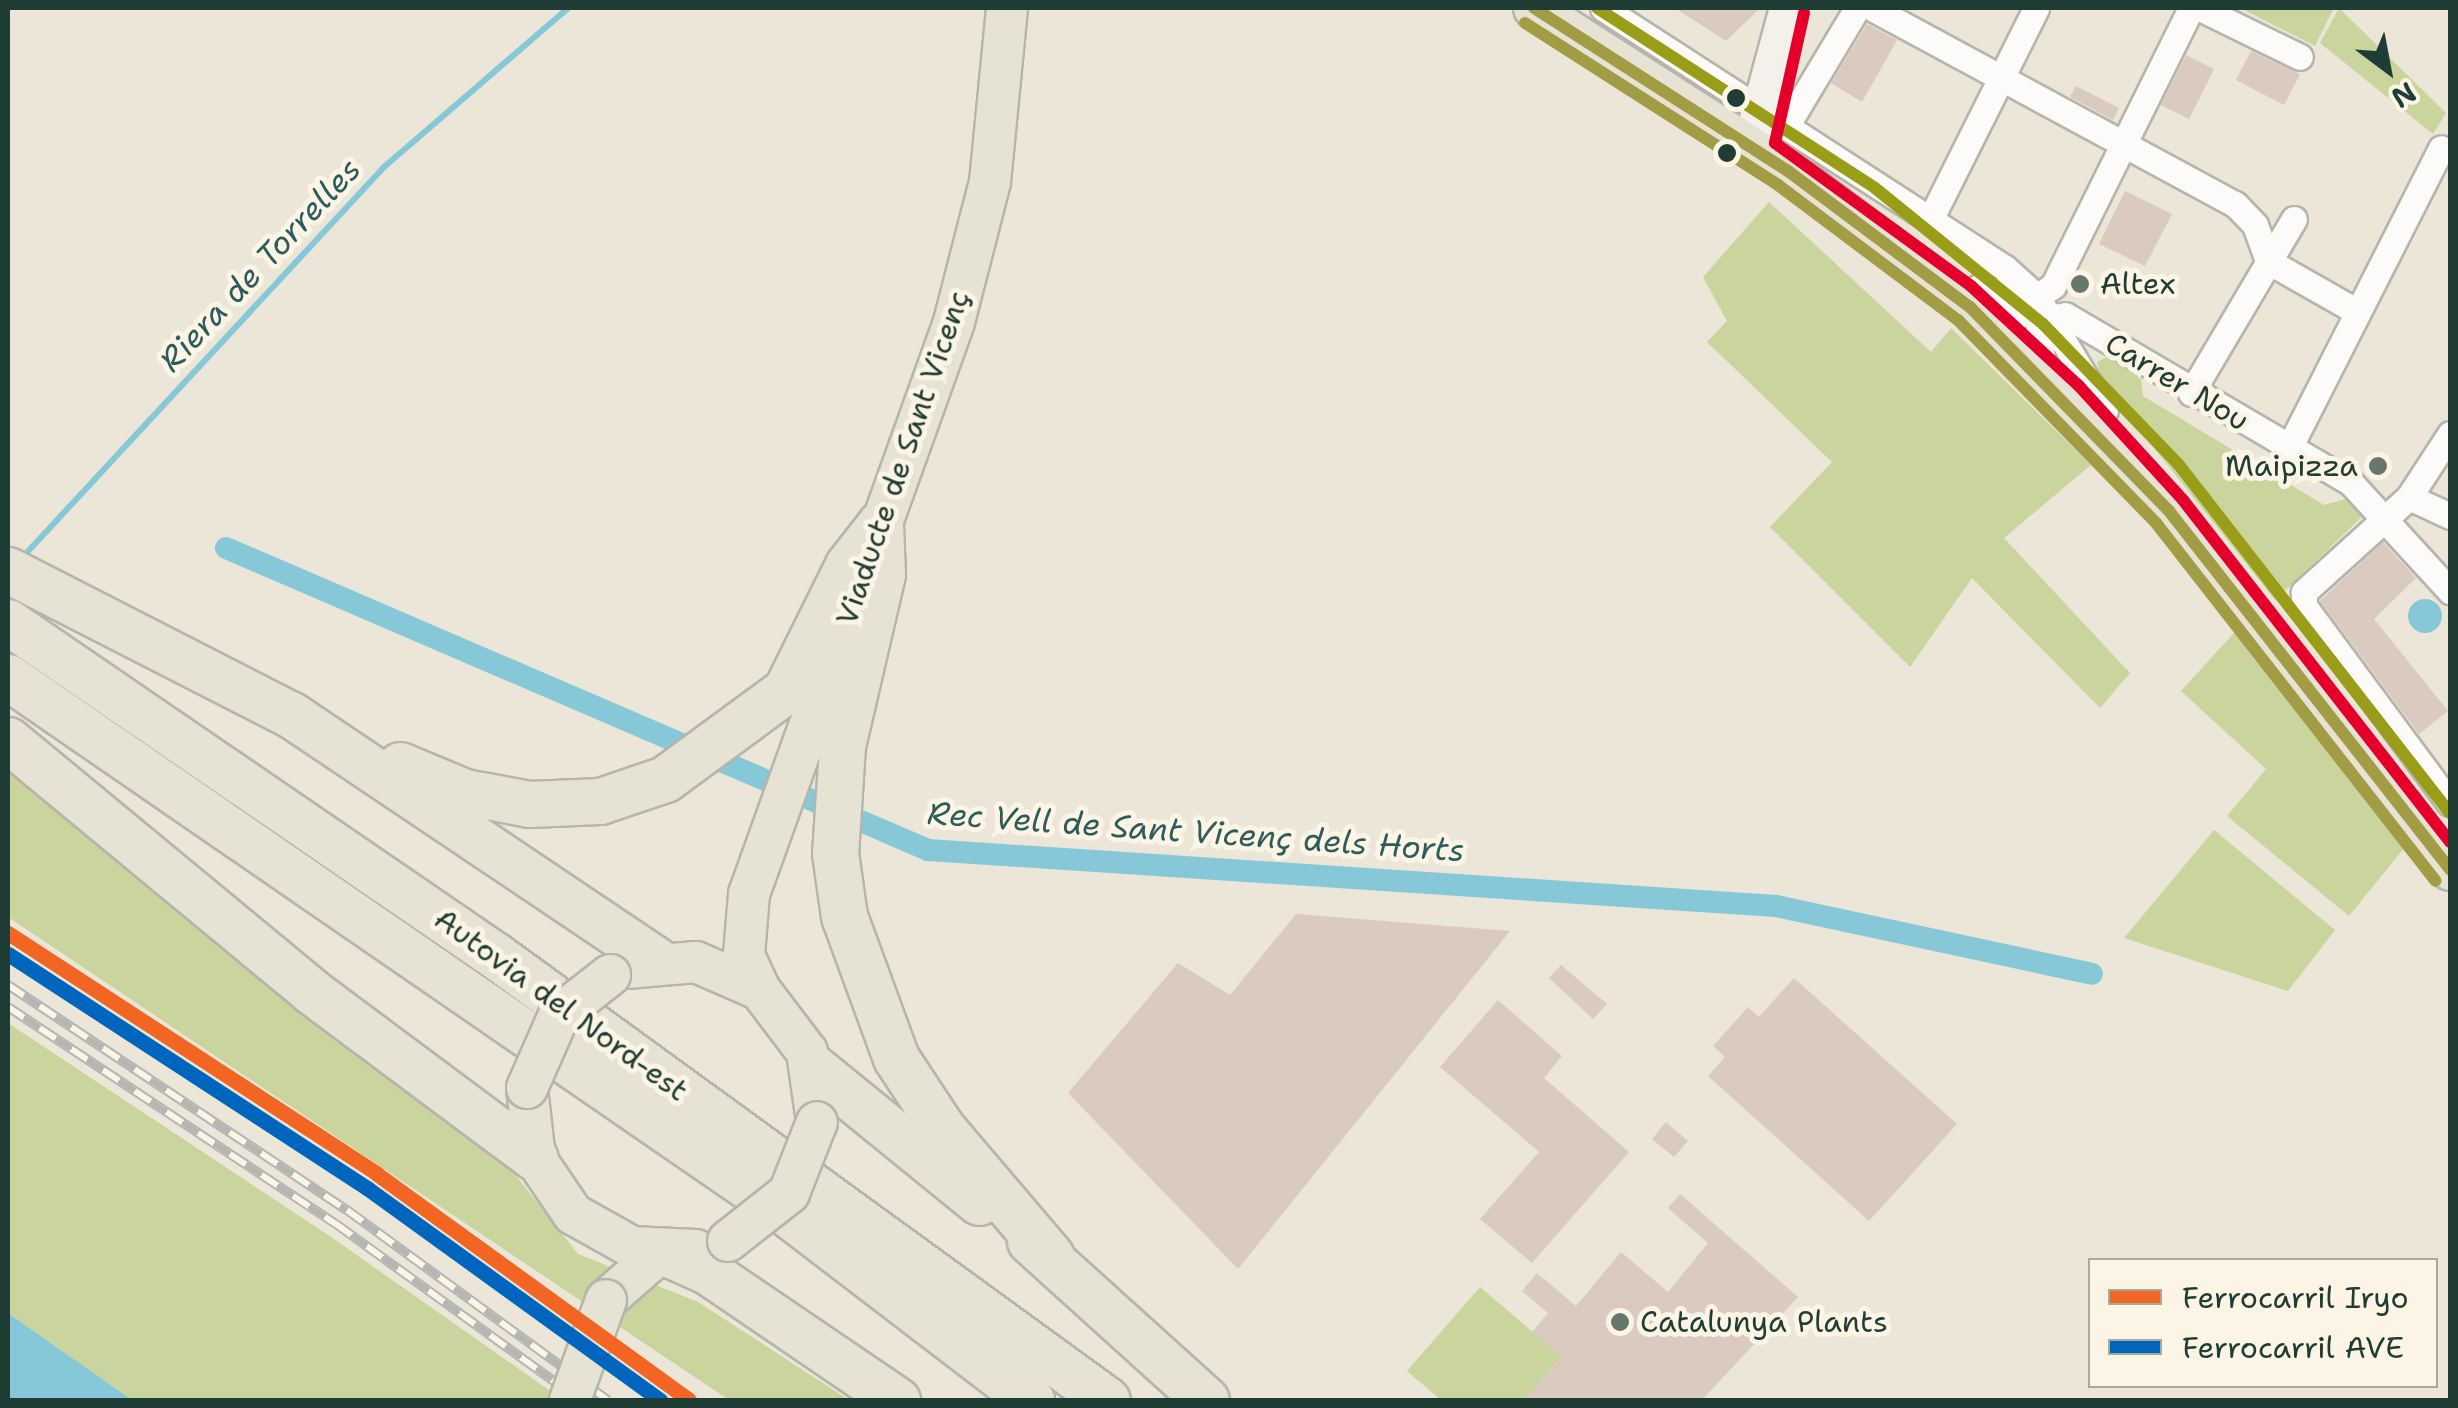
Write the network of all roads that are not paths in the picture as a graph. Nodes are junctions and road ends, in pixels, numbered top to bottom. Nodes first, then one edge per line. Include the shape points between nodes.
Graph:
1 (1003, 8) edge
2 (1534, 8) edge
3 (1566, 8) edge
4 (1603, 8) edge
5 (1787, 8) edge
6 (1857, 8) edge
7 (1872, 8) edge
8 (2036, 8) edge
9 (2191, 8) edge
10 (2200, 8) edge
11 (2300, 57) dead end
12 (2000, 80) junction
13 (1766, 128) junction
14 (2441, 148) dead end
15 (2122, 150) junction
16 (1933, 214) junction
17 (2294, 219) dead end
18 (2268, 260) junction
19 (1974, 298) junction
20 (2356, 311) junction
21 (2041, 314) junction
22 (2114, 345) junction
23 (2192, 392) junction
24 (2091, 401) junction
25 (2450, 434) edge
26 (2290, 448) junction
27 (2409, 498) junction
28 (2388, 516) junction
29 (2450, 516) edge
30 (880, 524) junction
31 (8, 570) edge
32 (2450, 591) edge
33 (11, 624) edge
34 (8, 677) edge
35 (290, 714) junction
36 (825, 738) junction
37 (8, 740) edge
38 (2449, 799) edge
39 (2450, 841) edge
40 (2450, 870) edge
41 (749, 894) junction
42 (670, 961) junction
43 (760, 990) junction
44 (813, 1067) junction
45 (536, 1158) junction
46 (591, 1228) junction
47 (662, 1251) junction
48 (1051, 1256) junction
49 (606, 1300) junction
50 (570, 1400) edge
51 (897, 1400) edge
52 (1031, 1400) edge
53 (1107, 1400) edge
54 (1206, 1400) edge

1 - 30 main road, Viaducte de Sant Vicenç via 979,233
2 - 13 main road
3 - 13 main road
4 - 13 street, Carrer Nou
5 - 13 street
6 - 13 street
7 - 12 street
8 - 12 street
9 - 15 street
10 - 11 street
12 - 15 street
12 - 16 street
13 - 16 street, Carrer Nou
13 - 19 main road
14 - 20 street
15 - 18 street via 2247,214
15 - 21 street
16 - 21 street, Carrer Nou
17 - 18 street
18 - 20 street
18 - 23 street
19 - 21 main road
19 - 24 main road
20 - 26 street
21 - 22 street, Carrer Nou
21 - 24 main road
22 - 23 street, Carrer Nou
22 - 24 street via 2093,353
23 - 26 street, Carrer Nou
24 - 39 main road
24 - 40 main road
25 - 27 street
26 - 28 street, Carrer Nou
27 - 28 street
27 - 29 street
28 - 32 street, Carrer Nou
28 - 38 street via 2304,592 2304,606
30 - 35 highway via 848,565 806,660 757,715 692,765 600,801 529,804 465,792
30 - 36 highway via 882,574
31 - 35 highway
33 - 53 highway, Autovia del Nord-est via 496,956
34 - 52 highway, Autovia del Nord-est via 785,1212
35 - 42 highway
36 - 41 main road via 772,830
36 - 48 highway via 844,916 896,1058 942,1128
37 - 45 highway via 311,991
41 - 42 main road
41 - 43 main road via 744,955
42 - 43 main road
42 - 45 main road, bridge via 610,974 559,1014 527,1088
43 - 44 main road via 787,1016
44 - 47 main road, bridge via 818,1122 789,1193 728,1241
44 - 48 highway
45 - 46 main road via 558,1198
46 - 47 main road
46 - 49 main road
47 - 49 main road
47 - 51 highway via 707,1271
48 - 54 highway
49 - 50 main road, bridge

